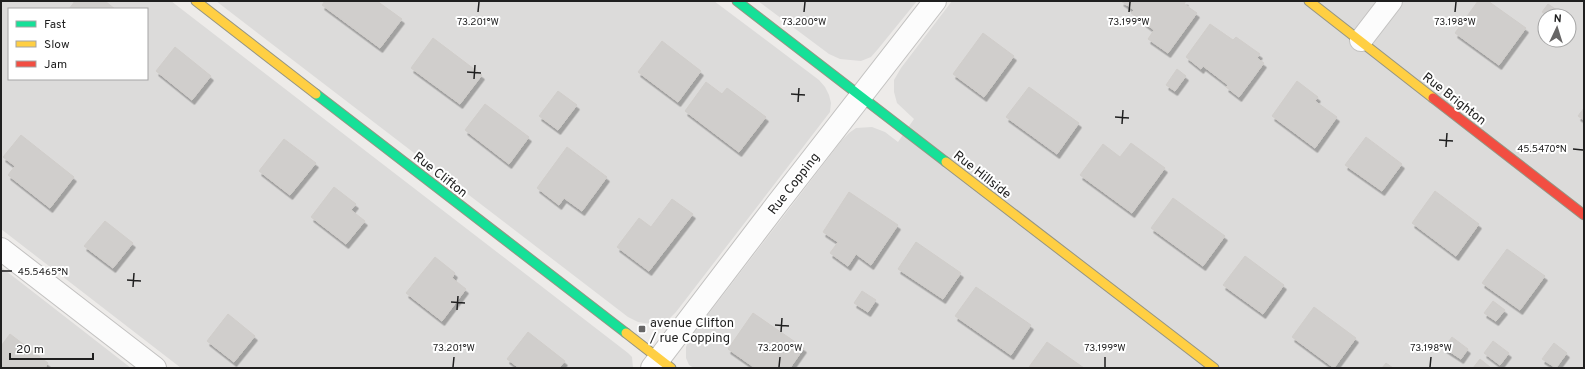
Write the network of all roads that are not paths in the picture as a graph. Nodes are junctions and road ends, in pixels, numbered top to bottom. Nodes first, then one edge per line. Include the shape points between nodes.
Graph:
1 (196, 1) edge
2 (737, 1) edge
3 (935, 1) edge
4 (1309, 1) edge
5 (1391, 1) edge
6 (1361, 40) junction
7 (860, 95) junction
8 (1584, 215) edge
9 (1, 249) edge
10 (661, 365) edge
11 (155, 368) edge
12 (1214, 368) edge

1 - 10 street, Rue Clifton
2 - 7 street, Rue Hillside
3 - 7 street, Rue Copping
4 - 6 street, Rue Brighton
5 - 6 street
6 - 8 street, Rue Brighton
7 - 10 street, Rue Copping
7 - 12 street, Rue Hillside
9 - 11 street

